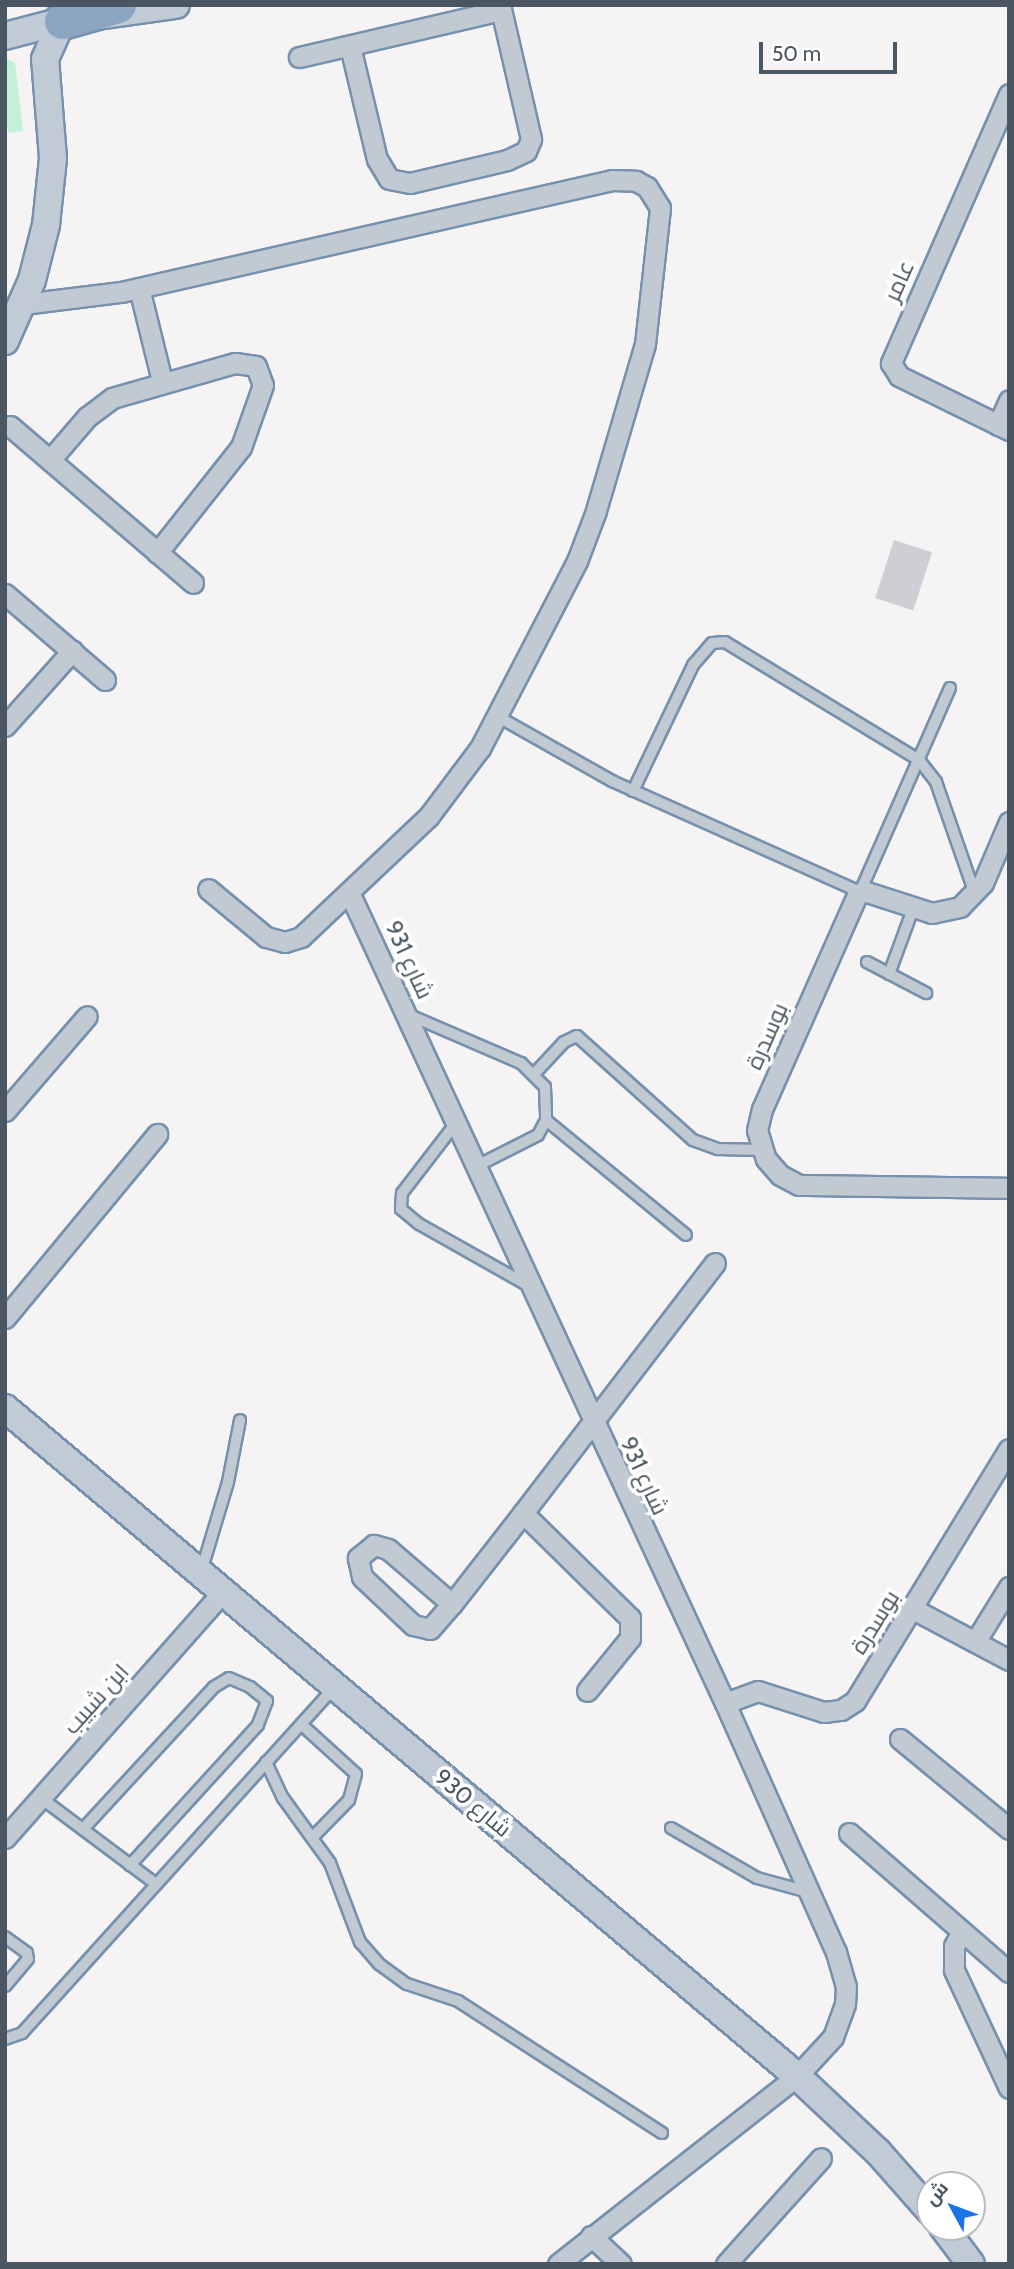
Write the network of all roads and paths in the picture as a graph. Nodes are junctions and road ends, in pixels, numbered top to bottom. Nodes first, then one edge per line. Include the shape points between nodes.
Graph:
1 (118, 5) edge
2 (176, 5) edge
3 (500, 8) edge
4 (62, 21) junction
5 (5, 36) edge
6 (350, 46) junction
7 (5, 47) edge
8 (299, 57) dead end
9 (45, 74) junction
10 (1009, 94) edge
11 (139, 288) junction
12 (14, 304) edge
13 (7, 331) edge
14 (162, 381) junction
15 (1009, 401) edge
16 (10, 426) dead end
17 (1003, 428) edge
18 (50, 460) junction
19 (157, 552) junction
20 (193, 583) dead end
21 (5, 594) edge
22 (72, 651) junction
23 (104, 680) dead end
24 (950, 688) dead end
25 (497, 716) junction
26 (5, 726) edge
27 (919, 760) junction
28 (633, 791) junction
29 (1009, 822) edge
30 (208, 889) dead end
31 (349, 892) junction
32 (860, 892) junction
33 (976, 895) junction
34 (913, 909) junction
35 (867, 962) dead end
36 (889, 974) junction
37 (926, 993) dead end
38 (407, 1014) junction
39 (87, 1016) dead end
40 (536, 1072) junction
41 (5, 1111) edge
42 (547, 1120) junction
43 (457, 1122) junction
44 (157, 1134) dead end
45 (761, 1150) junction
46 (477, 1166) junction
47 (1009, 1188) edge
48 (686, 1235) dead end
49 (715, 1263) dead end
50 (531, 1287) junction
51 (5, 1318) edge
52 (5, 1408) edge
53 (240, 1420) dead end
54 (592, 1423) junction
55 (1009, 1449) edge
56 (523, 1513) junction
57 (201, 1573) junction
58 (1009, 1587) edge
59 (223, 1592) junction
60 (452, 1604) junction
61 (913, 1609) junction
62 (975, 1642) junction
63 (1009, 1660) edge
64 (335, 1686) junction
65 (587, 1691) dead end
66 (725, 1703) junction
67 (301, 1724) junction
68 (900, 1739) dead end
69 (266, 1762) junction
70 (41, 1798) junction
71 (671, 1828) dead end
72 (83, 1829) junction
73 (1009, 1829) edge
74 (849, 1833) dead end
75 (314, 1836) junction
76 (5, 1838) edge
77 (130, 1865) junction
78 (156, 1885) junction
79 (810, 1892) junction
80 (961, 1933) junction
81 (5, 1937) edge
82 (1009, 1972) edge
83 (5, 1986) edge
84 (5, 2039) edge
85 (797, 2076) junction
86 (1009, 2088) edge
87 (662, 2133) dead end
88 (821, 2158) dead end
89 (916, 2195) edge
90 (591, 2236) junction
91 (954, 2241) edge
92 (558, 2264) edge
93 (621, 2264) edge
94 (726, 2264) edge
95 (971, 2264) edge

1 - 4 highway
2 - 4 street
3 - 6 street
3 - 6 street via 529,125 529,145 514,158 410,183 389,179 380,167
4 - 5 street
4 - 9 street via 48,49
6 - 8 street
7 - 9 street via 28,57
9 - 12 street via 51,193 41,250
10 - 17 street, عامر via 891,363 899,376
11 - 12 street
11 - 14 street
11 - 25 street via 612,180 636,181 655,196 661,220 645,344 623,428 577,561
12 - 13 street
14 - 18 street via 103,403
14 - 19 street via 247,362 262,374 263,385 241,447
15 - 17 street
16 - 18 street
18 - 19 street
19 - 20 street
21 - 22 street
22 - 23 street
22 - 26 street
24 - 27 lane
25 - 28 lane
25 - 31 street via 447,795
27 - 28 lane via 739,648 712,643 693,665
27 - 32 lane
27 - 33 lane via 936,782
28 - 32 lane
29 - 33 street
30 - 31 street via 266,937 285,942 308,932
31 - 38 street, شارع 931
32 - 34 street
32 - 45 street, بوسدرة via 762,1109 757,1130
33 - 34 street via 951,911
34 - 36 lane
35 - 36 lane
36 - 37 lane
38 - 40 lane
38 - 43 street, شارع 931
39 - 41 street
40 - 42 lane via 545,1087
40 - 45 lane via 564,1041 577,1036 693,1140 718,1149
42 - 46 lane via 524,1145
42 - 48 lane
43 - 46 street, شارع 931
43 - 50 lane via 402,1193 401,1209 419,1224
44 - 51 street
45 - 47 street via 772,1168 799,1185
46 - 50 street, شارع 931
49 - 54 street
50 - 54 street, شارع 931
52 - 57 street, شارع 930
53 - 57 lane via 228,1482
54 - 56 street
54 - 66 street, شارع 931
55 - 61 street, بوسدرة
56 - 60 street
56 - 65 street via 631,1618 630,1638
57 - 59 street, شارع 930
58 - 62 street
59 - 64 street, شارع 930
59 - 70 street, ابن شبيب
60 - 60 street via 430,1629 419,1629 362,1577 358,1558 374,1545 387,1549
61 - 62 street
61 - 66 street, بوسدرة via 849,1707 824,1712 758,1691
62 - 63 street
64 - 67 lane
64 - 85 street, شارع 930
66 - 79 street, شارع 931
67 - 69 lane
67 - 75 lane via 356,1774 349,1800
68 - 73 street
69 - 75 lane via 283,1798
69 - 78 lane
70 - 72 lane
70 - 76 street, ابن شبيب
71 - 79 lane via 757,1878
72 - 77 lane
72 - 77 lane via 214,1687 229,1678 250,1687 267,1702 258,1725
74 - 80 street
75 - 87 lane via 330,1863 360,1942 379,1964 407,1984 458,2001
77 - 78 lane
78 - 84 lane via 22,2033
79 - 85 street, شارع 931 via 843,1968 845,2004 833,2037
80 - 82 street
80 - 86 street via 954,1946 954,1970
81 - 83 lane via 27,1953 28,1959
85 - 89 street, شارع 930 via 878,2152
85 - 90 street, شارع 931
88 - 94 street
90 - 92 street, شارع 931
90 - 93 street
91 - 95 street

